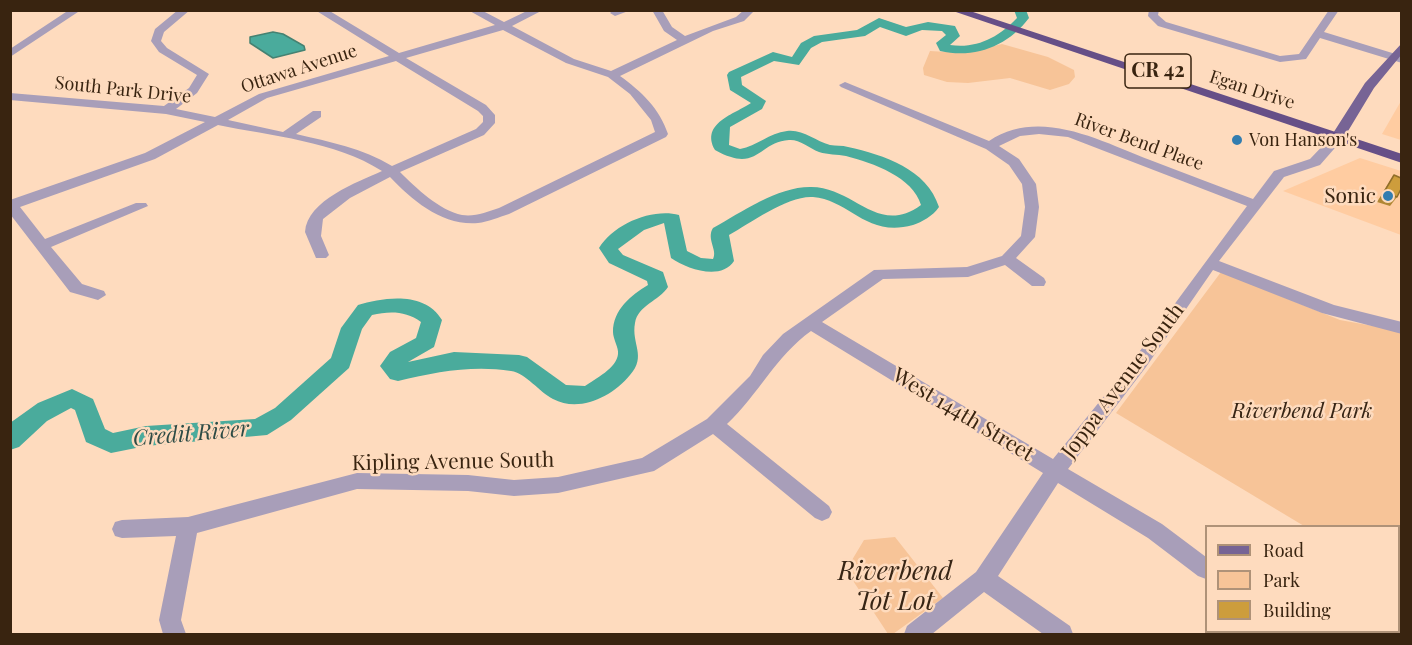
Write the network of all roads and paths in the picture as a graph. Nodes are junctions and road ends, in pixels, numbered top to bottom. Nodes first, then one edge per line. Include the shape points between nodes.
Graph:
1 (76, 10) edge
2 (185, 10) edge
3 (320, 10) edge
4 (473, 10) edge
5 (538, 10) edge
6 (626, 10) edge
7 (657, 10) edge
8 (955, 10) edge
9 (975, 10) edge
10 (1154, 10) edge
11 (1334, 10) edge
12 (615, 12) dead end
13 (750, 12) edge
14 (504, 26) junction
15 (1318, 34) junction
16 (684, 40) junction
17 (1401, 46) edge
18 (10, 54) edge
19 (397, 57) junction
20 (1397, 59) edge
21 (612, 75) junction
22 (845, 85) dead end
23 (17, 97) edge
24 (10, 105) edge
25 (166, 110) junction
26 (317, 114) dead end
27 (216, 120) junction
28 (1340, 134) junction
29 (285, 136) junction
30 (990, 146) junction
31 (1401, 150) edge
32 (1401, 159) edge
33 (393, 172) junction
34 (1254, 204) junction
35 (11, 205) edge
36 (141, 206) dead end
37 (42, 245) junction
38 (321, 255) dead end
39 (1007, 259) junction
40 (1210, 263) junction
41 (1038, 282) dead end
42 (98, 295) dead end
43 (809, 322) junction
44 (1401, 328) edge
45 (714, 424) junction
46 (1055, 471) junction
47 (822, 512) dead end
48 (188, 526) junction
49 (122, 529) dead end
50 (1205, 568) edge
51 (984, 579) junction
52 (174, 634) edge
53 (915, 634) edge
54 (1062, 634) edge

1 - 18 street
2 - 25 street via 159,31 156,41 163,50 203,74 200,84
3 - 19 street
4 - 14 street
5 - 14 street, Ottawa Avenue
6 - 12 street
7 - 16 street via 668,29
8 - 28 highway, Egan Drive / CR 42
9 - 28 highway, Egan Drive / CR 42
10 - 15 street via 1153,16 1162,24 1280,59 1302,57
11 - 15 street
13 - 16 street
14 - 19 street, Ottawa Avenue
14 - 21 street via 570,61
15 - 20 street
16 - 21 street
17 - 20 main road
19 - 27 street, Ottawa Avenue via 263,96
19 - 33 street via 482,108 489,115 489,123 480,132
20 - 28 main road via 1369,86
21 - 33 street, South Park Drive via 634,92 657,119 662,134 504,211 478,219 458,219 417,197
22 - 30 street
23 - 24 street
23 - 25 street, South Park Drive
25 - 27 street, South Park Drive
26 - 29 street
27 - 29 street, South Park Drive
27 - 35 street, Ottawa Avenue via 150,156
28 - 31 highway, Egan Drive / CR 42
28 - 32 highway, Egan Drive / CR 42
28 - 34 street, Joppa Avenue South via 1315,162 1279,174
29 - 33 street, South Park Drive via 342,148
30 - 34 street, River Bend Place via 1015,131 1039,129 1071,134
30 - 39 street, Kipling Avenue South via 1014,162 1029,184 1032,207 1028,237
33 - 38 street via 338,199 316,217 312,236
34 - 40 street, Joppa Avenue South
35 - 37 street
36 - 37 street
37 - 42 street via 76,288
39 - 41 street
39 - 43 street, Kipling Avenue South via 968,272 879,274
40 - 44 street via 1325,310
40 - 46 street, Joppa Avenue South via 1140,363
43 - 45 street, Kipling Avenue South via 769,359 756,381
43 - 46 street, West 144th Street
45 - 47 street
45 - 48 street, Kipling Avenue South via 647,465 558,484 514,488 357,481
46 - 50 street, West 144th Street via 1155,531
46 - 51 street, Joppa Avenue South
48 - 49 street, Kipling Avenue South
48 - 52 street via 170,620
51 - 53 street, Joppa Avenue South
51 - 54 street

